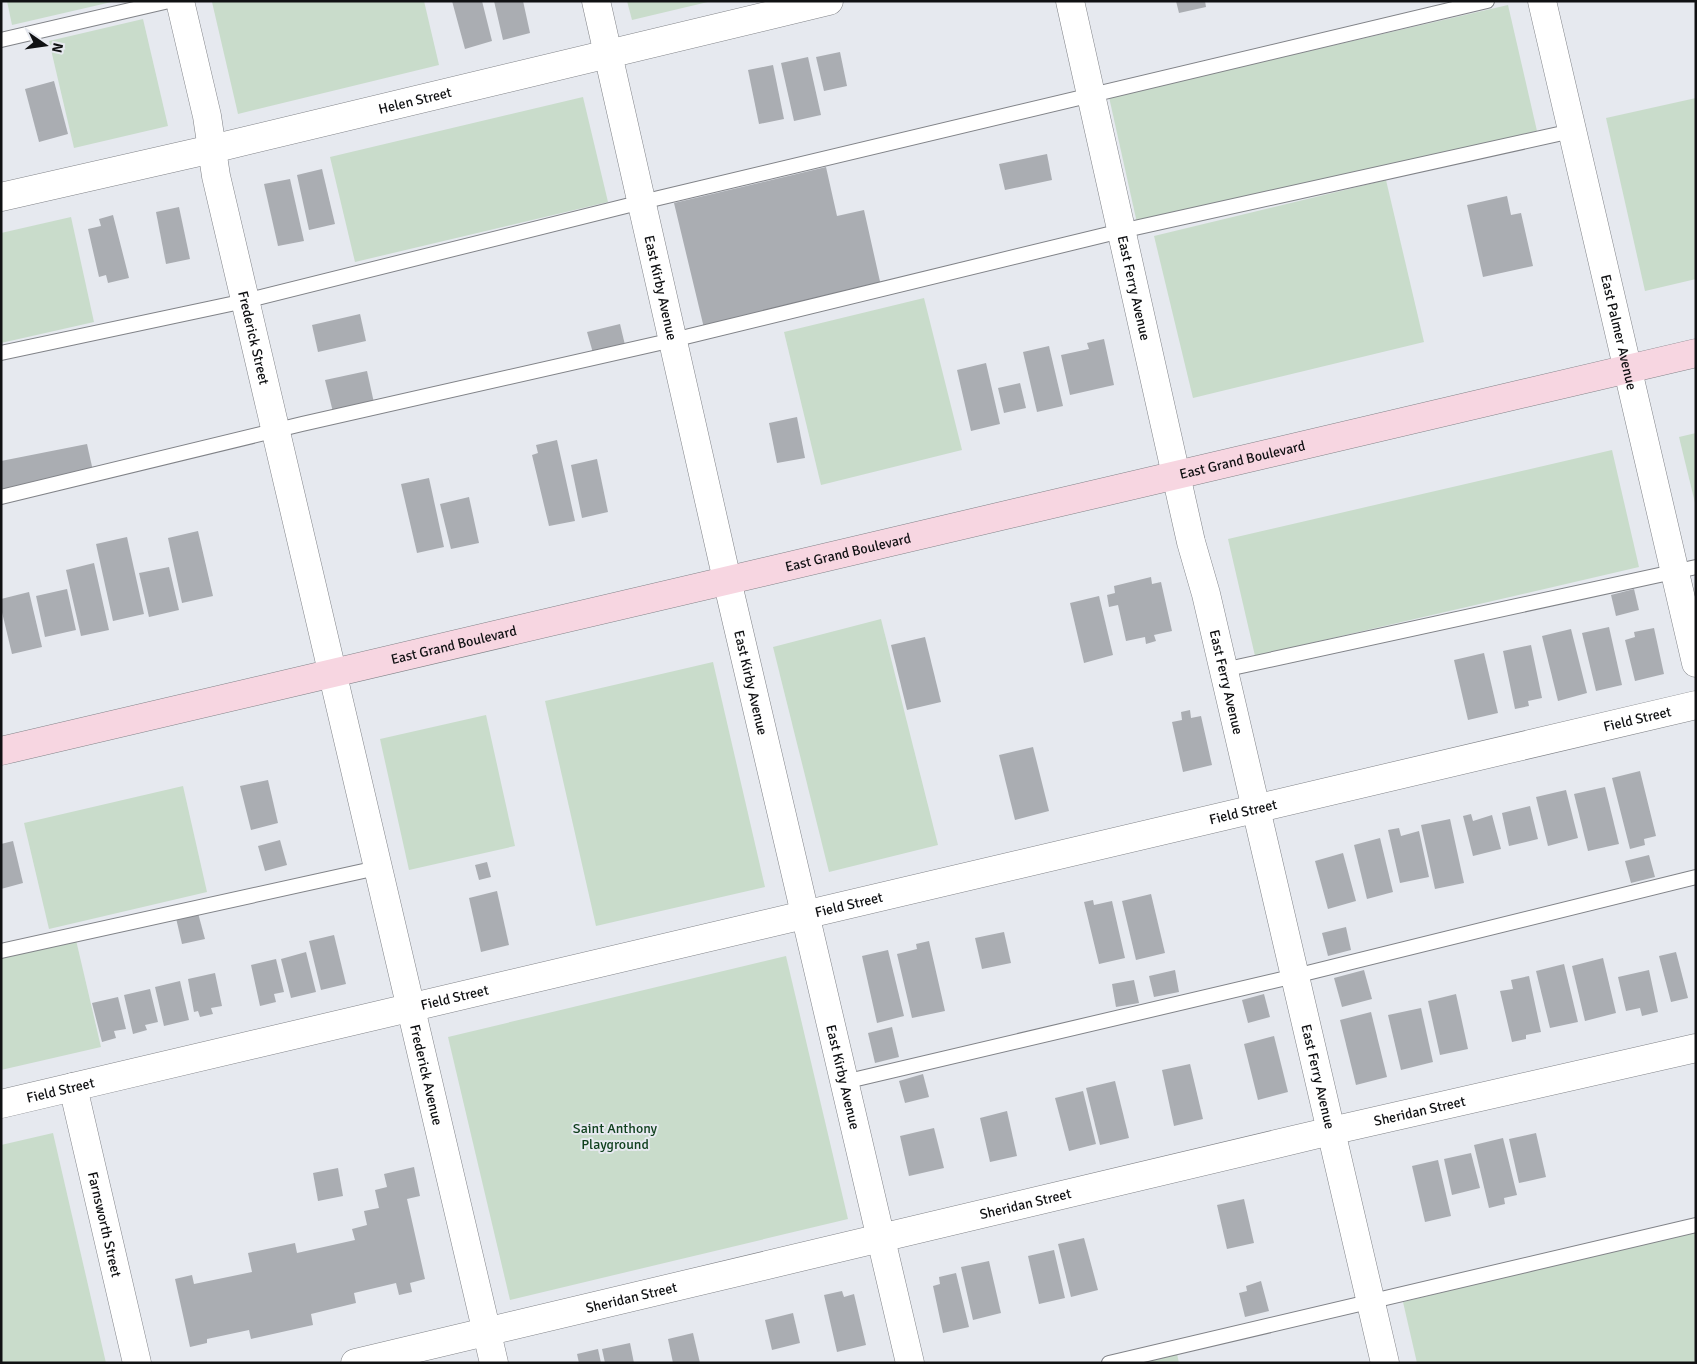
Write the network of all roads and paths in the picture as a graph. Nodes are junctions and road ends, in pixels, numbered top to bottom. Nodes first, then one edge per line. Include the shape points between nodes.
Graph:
1 (169, 1) edge
2 (180, 1) edge
3 (596, 1) edge
4 (828, 1) edge
5 (1070, 1) edge
6 (1487, 1) edge
7 (1542, 1) edge
8 (1, 40) edge
9 (608, 53) junction
10 (1091, 95) junction
11 (1572, 131) junction
12 (212, 149) junction
13 (1, 196) edge
14 (642, 202) junction
15 (1121, 232) junction
16 (245, 301) junction
17 (673, 340) junction
18 (1, 353) edge
19 (1696, 353) edge
20 (1627, 369) junction
21 (276, 430) junction
22 (1176, 475) junction
23 (1, 496) edge
24 (1685, 570) edge
25 (727, 580) junction
26 (1696, 663) edge
27 (1223, 670) junction
28 (332, 673) junction
29 (1696, 705) edge
30 (1, 751) edge
31 (1256, 808) junction
32 (377, 868) junction
33 (1696, 877) edge
34 (805, 914) junction
35 (1, 951) edge
36 (1295, 976) junction
37 (410, 1008) junction
38 (1696, 1048) edge
39 (844, 1082) junction
40 (73, 1087) junction
41 (1, 1104) edge
42 (1331, 1131) junction
43 (1696, 1225) edge
44 (881, 1238) junction
45 (1371, 1303) junction
46 (486, 1332) junction
47 (137, 1363) edge
48 (354, 1363) edge
49 (494, 1363) edge
50 (910, 1363) edge
51 (1109, 1363) edge
52 (1385, 1363) edge

1 - 8 lane
2 - 12 street, Frederick Street
3 - 9 street, East Kirby Avenue
4 - 9 street, Helen Street
5 - 10 street, East Ferry Avenue
6 - 10 lane
7 - 11 street, East Palmer Avenue
9 - 12 street, Helen Street
9 - 14 street, East Kirby Avenue
10 - 14 lane
10 - 15 street, East Ferry Avenue
11 - 15 lane
11 - 20 street, East Palmer Avenue
12 - 13 street, Helen Street
12 - 16 street, Frederick Street
14 - 16 lane
14 - 17 street, East Kirby Avenue
15 - 17 lane
15 - 22 street, East Ferry Avenue
16 - 18 lane
16 - 21 street, Frederick Street
17 - 21 lane
17 - 25 street, East Kirby Avenue
19 - 20 main road, East Grand Boulevard
20 - 22 main road, East Grand Boulevard
20 - 24 street, East Palmer Avenue
21 - 23 lane
21 - 28 street, Frederick Street
22 - 25 main road, East Grand Boulevard
22 - 27 street, East Ferry Avenue
24 - 26 street, East Palmer Avenue
24 - 27 lane
25 - 28 main road, East Grand Boulevard
25 - 34 street, East Kirby Avenue
27 - 31 street, East Ferry Avenue
28 - 30 main road, East Grand Boulevard
28 - 32 street, Frederick Avenue
29 - 31 street, Field Street
31 - 34 street, Field Street
31 - 36 street, East Ferry Avenue
32 - 35 lane
32 - 37 street, Frederick Avenue
33 - 36 lane
34 - 37 street, Field Street
34 - 39 street, East Kirby Avenue
36 - 39 lane
36 - 42 street, East Ferry Avenue
37 - 40 street, Field Street
37 - 46 street, Frederick Avenue
38 - 42 street, Sheridan Street
39 - 44 street, East Kirby Avenue
40 - 41 street, Field Street
40 - 47 street, Farnsworth Street
42 - 44 street, Sheridan Street
42 - 45 street, East Ferry Avenue
43 - 45 lane
44 - 46 street, Sheridan Street
44 - 50 street, East Kirby Avenue
45 - 51 lane
45 - 52 street, East Ferry Avenue
46 - 48 street, Sheridan Street
46 - 49 street

